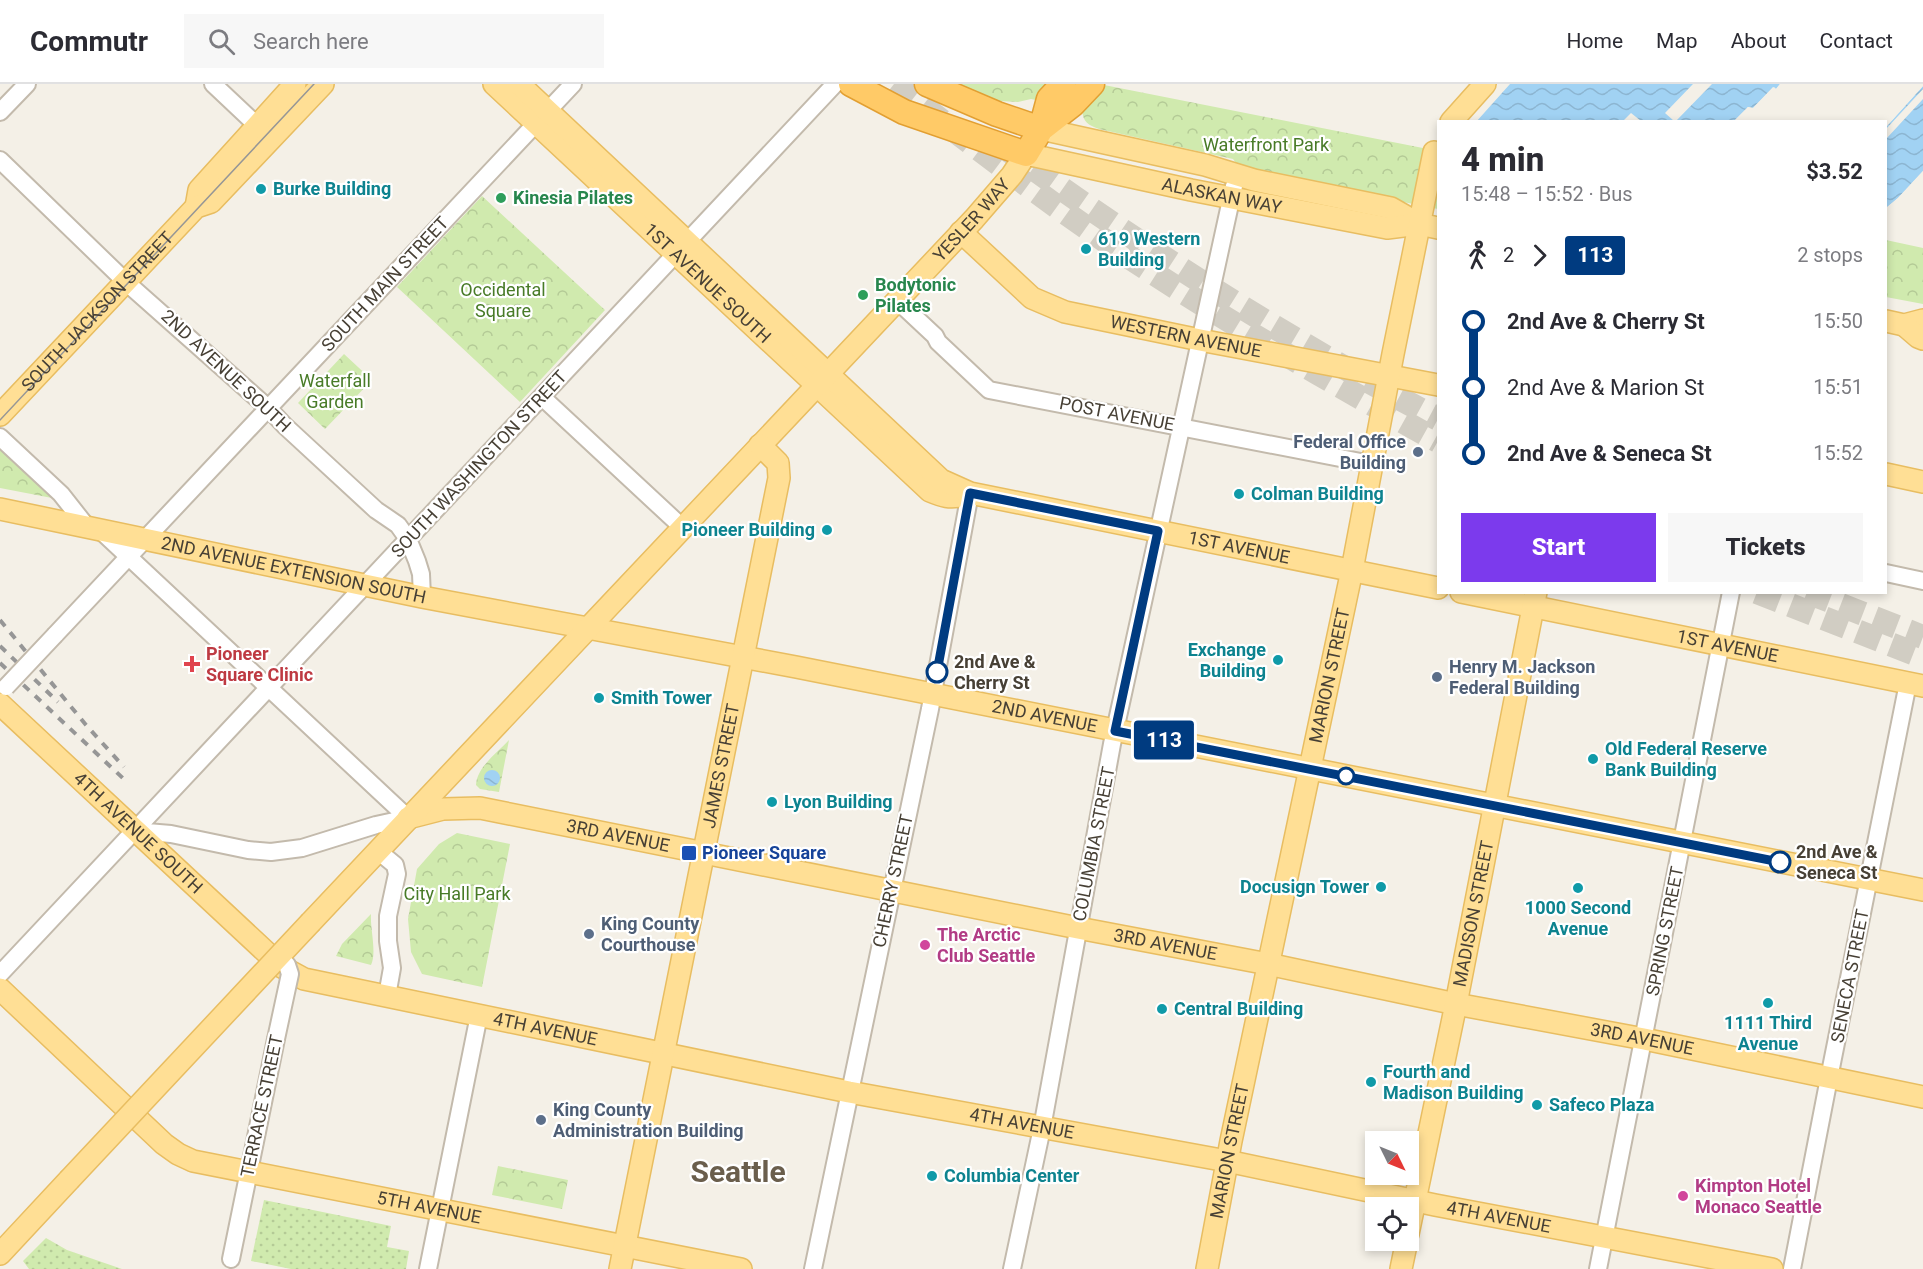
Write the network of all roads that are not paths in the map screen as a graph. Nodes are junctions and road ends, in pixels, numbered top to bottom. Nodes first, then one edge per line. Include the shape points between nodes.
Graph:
1 (27, 84) edge
2 (213, 84) edge
3 (295, 84) edge
4 (323, 84) edge
5 (494, 84) edge
6 (519, 84) edge
7 (573, 84) edge
8 (835, 84) edge
9 (851, 84) edge
10 (927, 84) edge
11 (1063, 84) edge
12 (1092, 84) edge
13 (1485, 84) edge
14 (0, 112) edge
15 (542, 117) junction
16 (1453, 120) edge
17 (1041, 129) junction
18 (264, 132) junction
19 (1434, 152) dead end
20 (1026, 154) junction
21 (0, 160) edge
22 (1237, 175) junction
23 (1232, 198) junction
24 (1429, 226) edge
25 (961, 232) junction
26 (682, 248) junction
27 (126, 281) junction
28 (894, 303) junction
29 (1904, 322) edge
30 (1923, 339) edge
31 (1200, 340) junction
32 (1389, 375) junction
33 (822, 380) junction
34 (1437, 385) edge
35 (542, 397) junction
36 (268, 408) junction
37 (0, 415) edge
38 (1181, 426) junction
39 (0, 437) edge
40 (760, 445) junction
41 (1371, 464) junction
42 (1887, 474) edge
43 (1923, 482) edge
44 (970, 493) junction
45 (0, 509) edge
46 (94, 528) junction
47 (683, 528) junction
48 (1158, 531) junction
49 (145, 539) junction
50 (408, 539) junction
51 (129, 556) junction
52 (1352, 570) junction
53 (1887, 573) edge
54 (1923, 581) edge
55 (365, 585) junction
56 (1437, 588) edge
57 (1480, 594) edge
58 (1731, 594) edge
59 (422, 597) junction
60 (1535, 600) edge
61 (589, 628) junction
62 (1721, 645) junction
63 (743, 657) junction
64 (1916, 685) edge
65 (268, 688) junction
66 (2, 695) edge
67 (932, 695) junction
68 (1115, 731) junction
69 (1309, 769) junction
70 (1494, 806) junction
71 (408, 818) junction
72 (135, 831) junction
73 (1682, 843) junction
74 (378, 850) junction
75 (704, 853) junction
76 (1869, 880) junction
77 (891, 890) junction
78 (1923, 890) edge
79 (1078, 928) junction
80 (277, 959) junction
81 (1268, 964) junction
82 (0, 974) edge
83 (0, 989) edge
84 (387, 996) junction
85 (1456, 1004) junction
86 (479, 1015) junction
87 (1644, 1039) junction
88 (664, 1054) junction
89 (1829, 1078) junction
90 (849, 1092) junction
91 (1923, 1097) edge
92 (1042, 1128) junction
93 (1227, 1161) junction
94 (249, 1172) junction
95 (1401, 1197) edge
96 (1416, 1197) edge
97 (1419, 1201) edge
98 (440, 1210) junction
99 (1605, 1236) junction
100 (624, 1247) junction
101 (1405, 1251) edge
102 (0, 1254) edge
103 (231, 1259) dead end
104 (0, 1264) edge
105 (7, 1269) edge
106 (428, 1269) edge
107 (620, 1269) edge
108 (741, 1269) edge
109 (813, 1269) edge
110 (1012, 1269) edge
111 (1207, 1269) edge
112 (1401, 1269) edge
113 (1598, 1269) edge
114 (1772, 1269) edge
115 (1792, 1269) edge

1 - 14 street
2 - 18 street
3 - 18 main road, SOUTH JACKSON STREET
4 - 18 main road, SOUTH JACKSON STREET
5 - 15 main road, 1ST AVENUE SOUTH
6 - 15 main road, 1ST AVENUE SOUTH
7 - 15 street, SOUTH MAIN STREET
8 - 26 street, SOUTH WASHINGTON STREET
9 - 20 highway via 904,112
10 - 17 highway
11 - 17 highway via 1049,99
12 - 17 highway
13 - 16 main road
15 - 26 main road, 1ST AVENUE SOUTH
15 - 36 street, SOUTH MAIN STREET
17 - 20 highway
17 - 22 main road, ALASKAN WAY
18 - 27 main road, SOUTH JACKSON STREET via 211,202 196,207
19 - 24 main road, MARION STREET
20 - 23 main road, ALASKAN WAY
20 - 25 main road, YESLER WAY
21 - 27 street, 2ND AVENUE SOUTH
22 - 23 street, COLUMBIA STREET
22 - 24 main road, ALASKAN WAY via 1391,208
23 - 24 main road, ALASKAN WAY via 1387,228
23 - 31 street, COLUMBIA STREET
24 - 32 main road, MARION STREET
25 - 28 main road, YESLER WAY
25 - 31 main road, WESTERN AVENUE via 1032,298 1065,312
26 - 33 main road, 1ST AVENUE SOUTH
26 - 35 street, SOUTH WASHINGTON STREET
27 - 36 street, 2ND AVENUE SOUTH
27 - 37 main road, SOUTH JACKSON STREET
28 - 33 main road, YESLER WAY
28 - 38 street, POST AVENUE via 904,307 989,390
29 - 30 main road
31 - 32 main road, WESTERN AVENUE
31 - 38 street, COLUMBIA STREET
32 - 34 main road, WESTERN AVENUE
32 - 41 main road, MARION STREET
33 - 40 main road, YESLER WAY
33 - 44 main road, 1ST AVENUE via 941,480
35 - 47 street
35 - 50 street, SOUTH WASHINGTON STREET
36 - 49 street, SOUTH MAIN STREET
36 - 50 street, 2ND AVENUE SOUTH via 376,510 398,525
38 - 41 street, POST AVENUE
38 - 48 street, COLUMBIA STREET
39 - 46 street
40 - 47 main road, YESLER WAY
40 - 63 main road, JAMES STREET via 778,463 779,478
41 - 52 main road, MARION STREET
42 - 43 main road
44 - 48 main road, 1ST AVENUE
44 - 67 street, CHERRY STREET
45 - 46 main road, 2ND AVENUE EXTENSION SOUTH
46 - 49 main road, 2ND AVENUE EXTENSION SOUTH
46 - 51 street
47 - 61 main road, YESLER WAY
48 - 52 main road, 1ST AVENUE
48 - 68 street, COLUMBIA STREET
49 - 51 street, SOUTH MAIN STREET
49 - 55 main road, 2ND AVENUE EXTENSION SOUTH
50 - 55 street, SOUTH WASHINGTON STREET
50 - 59 street, 2ND AVENUE SOUTH via 422,574
51 - 65 street
51 - 66 street, SOUTH MAIN STREET, bridge
52 - 56 main road, 1ST AVENUE
52 - 69 main road, MARION STREET
53 - 54 street
55 - 59 main road, 2ND AVENUE EXTENSION SOUTH
55 - 65 street, SOUTH WASHINGTON STREET
57 - 60 main road, 1ST AVENUE
58 - 62 street, SPRING STREET
59 - 61 main road, 2ND AVENUE EXTENSION SOUTH
60 - 62 main road, 1ST AVENUE
60 - 70 main road, MADISON STREET
61 - 63 main road, 2ND AVENUE
61 - 71 main road, YESLER WAY
62 - 64 main road, 1ST AVENUE
62 - 73 street, SPRING STREET
63 - 67 main road, 2ND AVENUE
63 - 75 main road, JAMES STREET
64 - 76 street, SENECA STREET
65 - 71 street
65 - 72 street, SOUTH WASHINGTON STREET
66 - 72 main road, 4TH AVENUE SOUTH
67 - 68 main road, 2ND AVENUE
67 - 77 street, CHERRY STREET
68 - 69 main road, 2ND AVENUE
68 - 79 street, COLUMBIA STREET
69 - 70 main road, 2ND AVENUE
69 - 81 main road, MARION STREET
70 - 73 main road, 2ND AVENUE
70 - 85 main road, MADISON STREET
71 - 72 street via 302,848 271,852
71 - 74 main road, YESLER WAY
71 - 75 main road, 3RD AVENUE via 443,809 480,808
72 - 80 main road, 4TH AVENUE SOUTH
72 - 82 street, SOUTH WASHINGTON STREET
73 - 76 main road, 2ND AVENUE
73 - 87 street, SPRING STREET
74 - 80 main road, YESLER WAY, bridge
74 - 84 street via 395,865 397,874 388,916 392,968
75 - 77 main road, 3RD AVENUE
75 - 88 main road, JAMES STREET
76 - 78 main road, 2ND AVENUE
76 - 89 street, SENECA STREET
77 - 79 main road, 3RD AVENUE
77 - 90 street, CHERRY STREET
79 - 81 main road, 3RD AVENUE
79 - 92 street, COLUMBIA STREET
80 - 84 main road, 4TH AVENUE via 289,972 304,979
80 - 94 street, TERRACE STREET, bridge via 287,965 290,974
80 - 102 main road, YESLER WAY, bridge
81 - 85 main road, 3RD AVENUE
81 - 93 main road, MARION STREET
83 - 94 main road, 5TH AVENUE via 171,1150 202,1164
84 - 86 main road, 4TH AVENUE
85 - 87 main road, 3RD AVENUE
85 - 96 main road, MADISON STREET
86 - 88 main road, 4TH AVENUE
86 - 98 street
87 - 89 main road, 3RD AVENUE
87 - 99 street, SPRING STREET
88 - 90 main road, 4TH AVENUE
88 - 100 main road, JAMES STREET
89 - 91 main road, 3RD AVENUE
89 - 115 street, SENECA STREET
90 - 92 main road, 4TH AVENUE
90 - 109 street, CHERRY STREET
92 - 93 main road, 4TH AVENUE
92 - 110 street, COLUMBIA STREET
93 - 95 main road, 4TH AVENUE
93 - 111 main road, MARION STREET
94 - 98 main road, 5TH AVENUE
94 - 103 street, TERRACE STREET
97 - 99 main road, 4TH AVENUE
98 - 100 main road, 5TH AVENUE
98 - 106 street
99 - 113 street, SPRING STREET
99 - 114 main road, 4TH AVENUE
100 - 107 main road, JAMES STREET
100 - 108 main road, 5TH AVENUE
101 - 112 main road
104 - 105 main road

